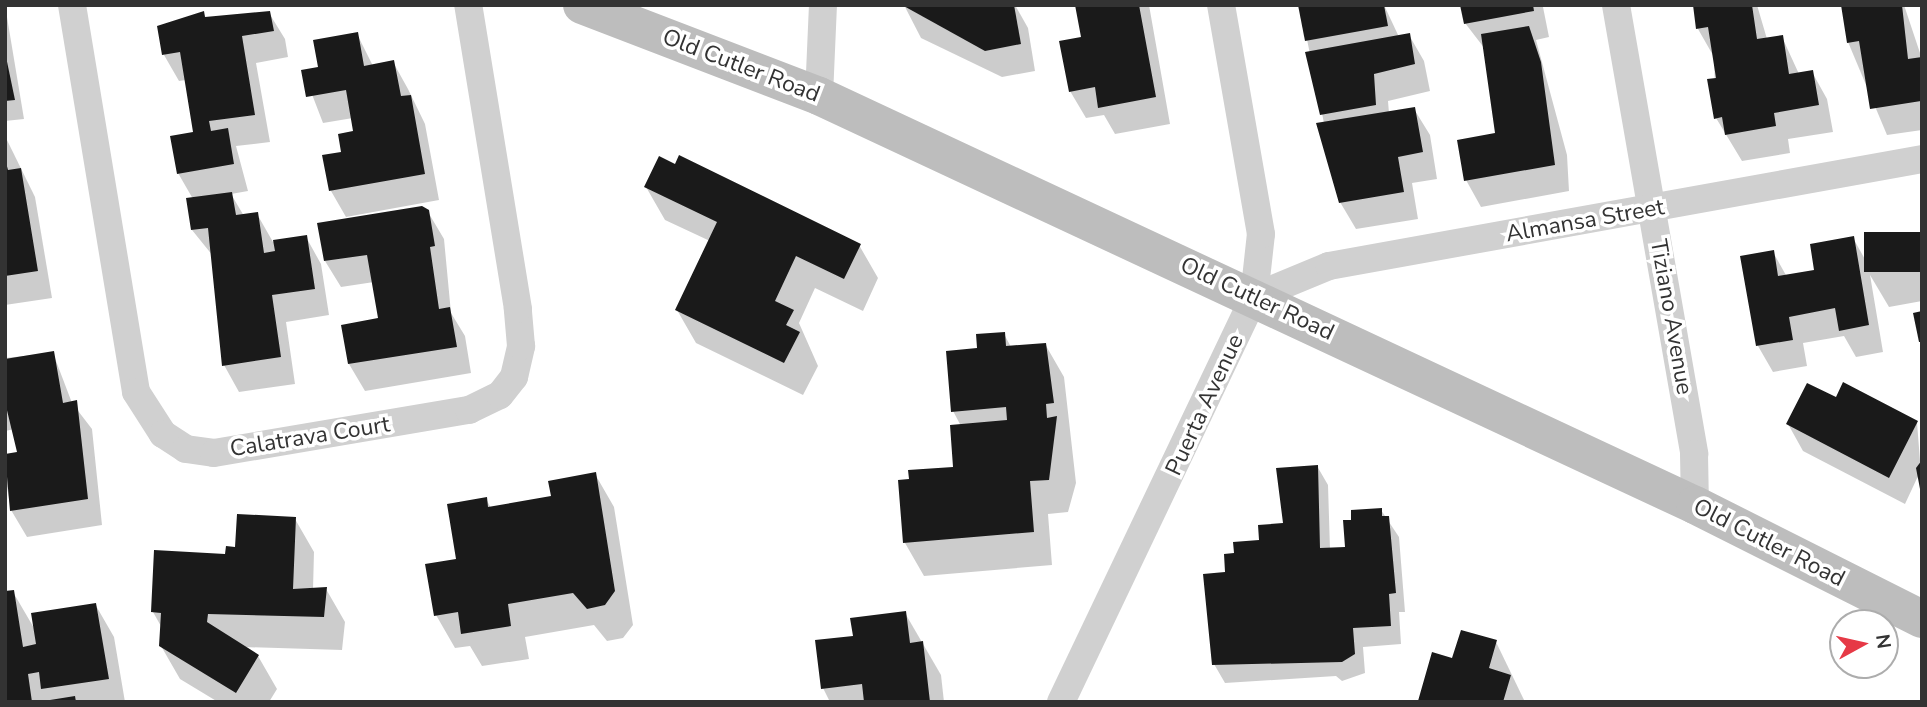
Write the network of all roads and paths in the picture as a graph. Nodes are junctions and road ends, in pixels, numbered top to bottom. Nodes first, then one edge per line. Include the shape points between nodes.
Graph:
1 (72, 5) edge
2 (468, 5) edge
3 (582, 5) edge
4 (822, 5) edge
5 (1221, 5) edge
6 (1616, 5) edge
7 (819, 96) junction
8 (1922, 159) edge
9 (1652, 209) junction
10 (1254, 297) junction
11 (1695, 505) junction
12 (1922, 619) edge
13 (1061, 702) edge

1 - 2 street, Calatrava Court via 136,392 163,434 186,449 214,453 469,410 500,395 514,377 522,346 518,309
3 - 7 main road, Old Cutler Road
4 - 7 street
5 - 10 street, Puerta Avenue via 1261,234
6 - 9 street, Tiziano Avenue
7 - 10 main road, Old Cutler Road
8 - 9 street, Almansa Street
9 - 10 street, Almansa Street via 1329,266
9 - 11 street, Tiziano Avenue via 1695,454
10 - 11 main road, Old Cutler Road
10 - 13 street, Puerta Avenue
11 - 12 main road, Old Cutler Road

